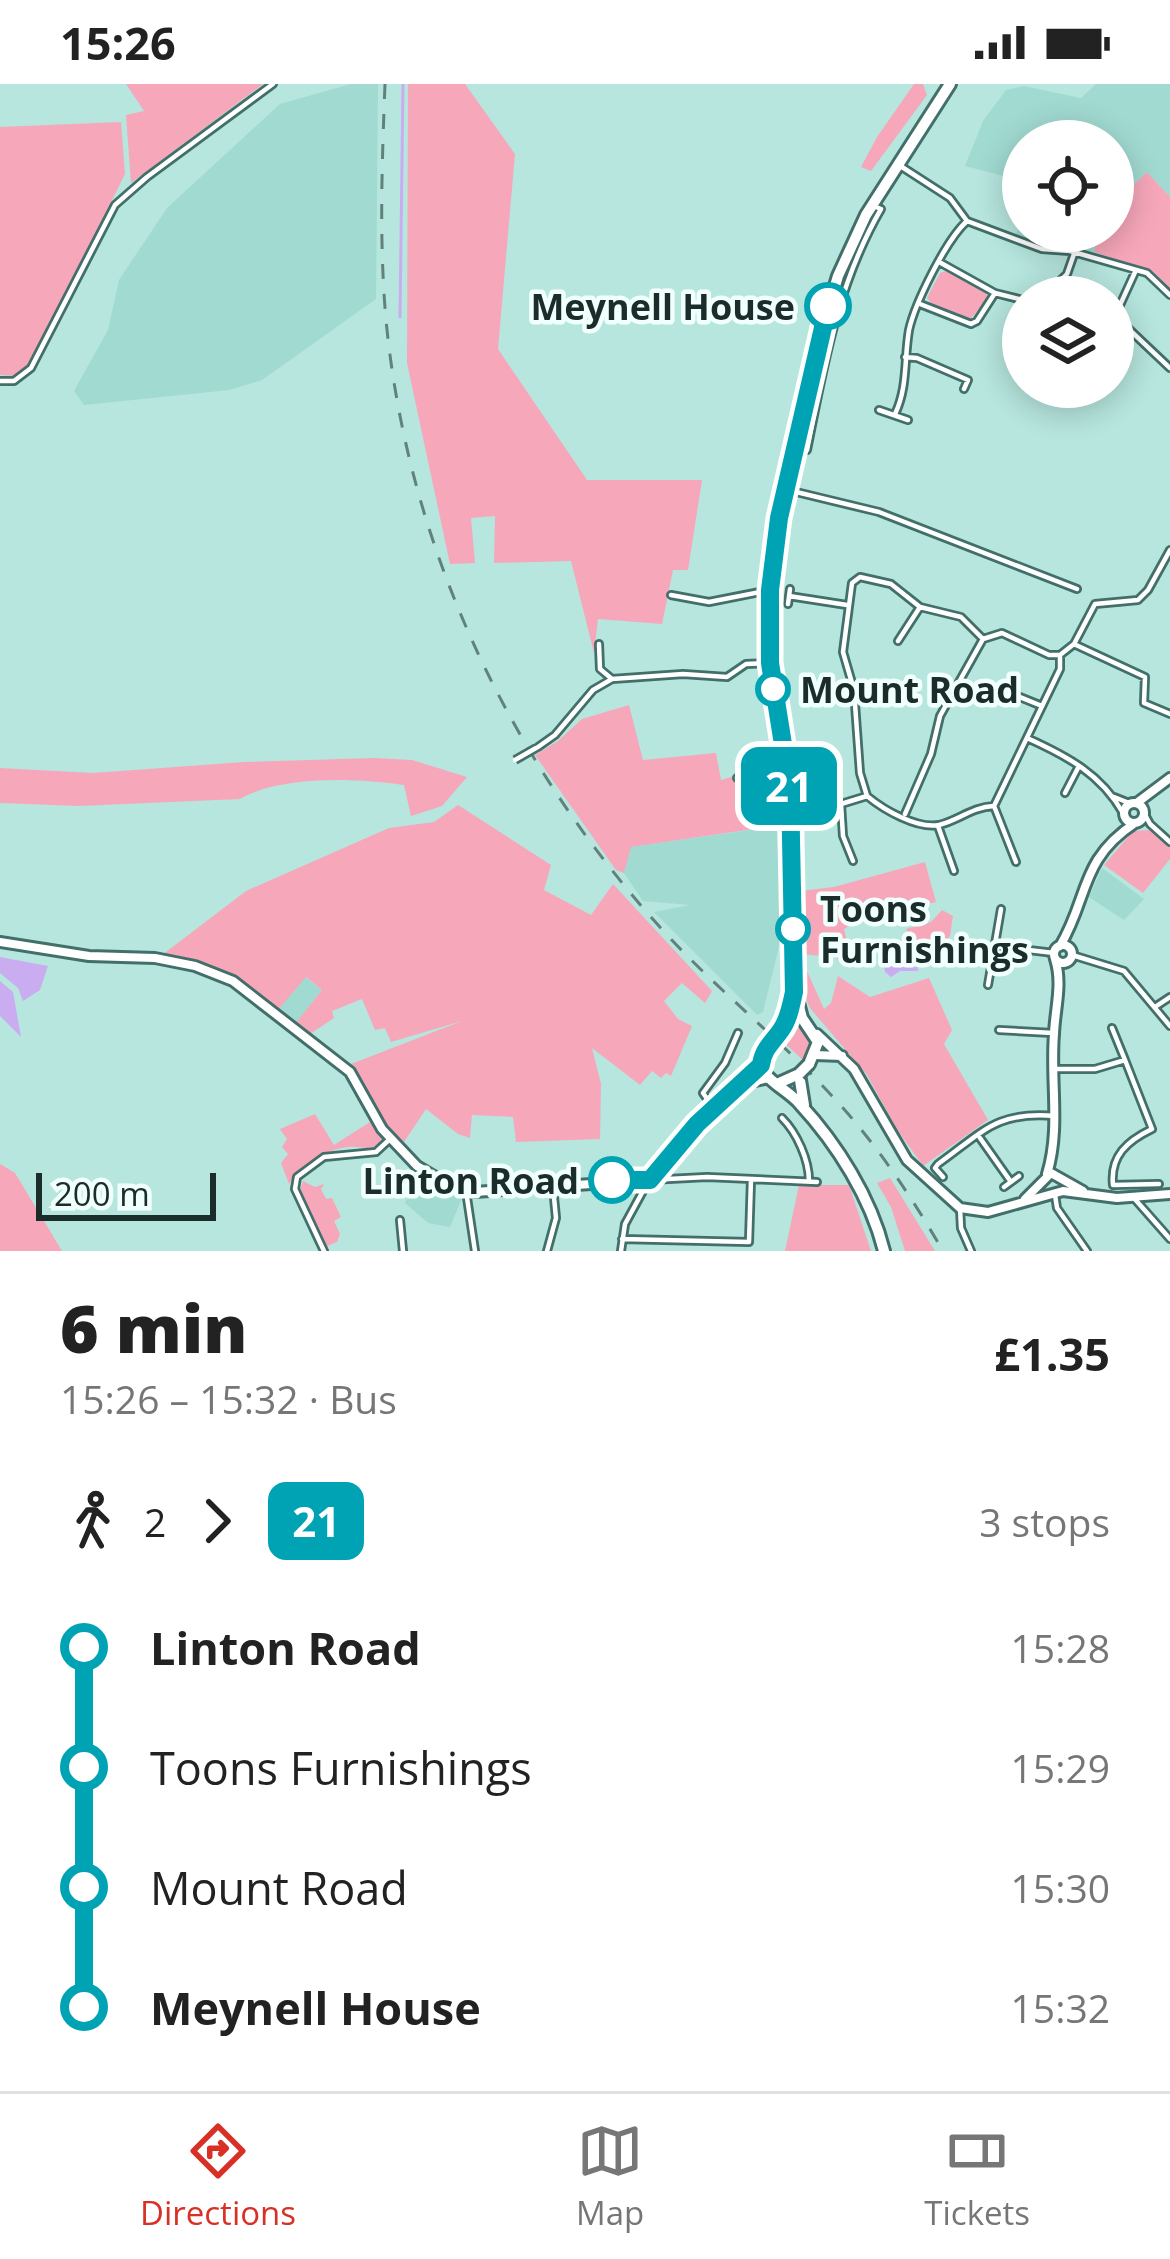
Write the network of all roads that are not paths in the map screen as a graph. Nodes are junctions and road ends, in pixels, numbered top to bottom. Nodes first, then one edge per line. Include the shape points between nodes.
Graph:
1 (273, 84) edge
2 (950, 84) edge
3 (898, 164) junction
4 (967, 221) junction
5 (1074, 254) junction
6 (940, 262) junction
7 (1136, 270) junction
8 (1065, 276) edge
9 (994, 292) junction
10 (1002, 294) edge
11 (1170, 295) edge
12 (920, 304) junction
13 (905, 357) junction
14 (819, 363) junction
15 (1170, 368) edge
16 (0, 381) edge
17 (964, 389) dead end
18 (879, 410) dead end
19 (895, 414) junction
20 (908, 420) dead end
21 (807, 450) dead end
22 (785, 489) junction
23 (1170, 550) edge
24 (1077, 589) dead end
25 (770, 590) junction
26 (671, 595) dead end
27 (789, 597) dead end
28 (847, 604) junction
29 (920, 607) junction
30 (983, 639) junction
31 (898, 641) dead end
32 (599, 644) dead end
33 (1074, 644) junction
34 (1060, 655) junction
35 (770, 663) junction
36 (612, 680) junction
37 (1005, 691) dead end
38 (1042, 706) junction
39 (1170, 714) edge
40 (1027, 738) junction
41 (515, 760) dead end
42 (1081, 764) junction
43 (737, 778) dead end
44 (1170, 778) edge
45 (790, 788) junction
46 (1065, 793) dead end
47 (804, 795) dead end
48 (867, 796) junction
49 (842, 803) junction
50 (805, 804) junction
51 (994, 806) junction
52 (805, 813) dead end
53 (1134, 813) junction
54 (904, 817) junction
55 (937, 825) junction
56 (1170, 842) edge
57 (853, 861) dead end
58 (1016, 862) dead end
59 (954, 871) dead end
60 (1001, 909) dead end
61 (1069, 929) junction
62 (0, 942) edge
63 (995, 946) junction
64 (1056, 953) junction
65 (1071, 955) junction
66 (988, 985) dead end
67 (794, 992) junction
68 (1059, 992) junction
69 (1170, 997) edge
70 (1154, 1008) junction
71 (1170, 1026) edge
72 (1112, 1028) dead end
73 (812, 1030) junction
74 (999, 1030) dead end
75 (1009, 1030) junction
76 (780, 1032) junction
77 (738, 1033) dead end
78 (1054, 1033) junction
79 (1007, 1042) dead end
80 (844, 1057) junction
81 (1125, 1060) junction
82 (808, 1064) junction
83 (761, 1065) junction
84 (1054, 1069) junction
85 (774, 1081) junction
86 (740, 1084) junction
87 (713, 1107) junction
88 (805, 1108) junction
89 (1055, 1116) junction
90 (782, 1118) dead end
91 (978, 1136) junction
92 (390, 1138) junction
93 (1054, 1153) junction
94 (1019, 1176) dead end
95 (1061, 1176) junction
96 (943, 1177) dead end
97 (1045, 1178) junction
98 (751, 1179) junction
99 (650, 1180) junction
100 (1011, 1182) junction
101 (1159, 1184) dead end
102 (553, 1186) junction
103 (1004, 1187) dead end
104 (466, 1190) junction
105 (1084, 1192) junction
106 (1055, 1193) junction
107 (1170, 1194) edge
108 (1133, 1197) junction
109 (1022, 1202) junction
110 (960, 1208) junction
111 (400, 1220) dead end
112 (622, 1239) junction
113 (1170, 1239) edge
114 (324, 1251) edge
115 (403, 1251) edge
116 (475, 1251) edge
117 (547, 1251) edge
118 (621, 1251) edge
119 (884, 1251) edge
120 (971, 1251) edge
121 (1087, 1251) edge

1 - 16 street via 115,205 31,368
2 - 3 highway
3 - 4 street via 946,194
3 - 14 highway via 838,276
4 - 5 street
4 - 6 street
5 - 7 street
5 - 8 street
6 - 9 street
6 - 12 street
7 - 11 street
7 - 15 street via 1115,316
9 - 10 street
9 - 12 street via 971,324
12 - 13 street
13 - 17 street via 968,380
13 - 19 street
14 - 21 street
14 - 22 highway
18 - 19 street
19 - 20 street
22 - 24 street via 894,517
22 - 25 highway
23 - 33 street via 1148,590 1130,603 1100,601
25 - 26 street via 709,602
25 - 35 highway
27 - 28 street
28 - 29 street via 860,577 891,584
28 - 48 street via 843,652
29 - 30 street via 961,617
29 - 31 street
30 - 34 street via 1001,633
30 - 54 street via 940,716
32 - 36 street via 600,669
33 - 34 street
33 - 39 street via 1145,677 1144,703
34 - 38 street
35 - 36 street via 727,676
35 - 45 highway
36 - 41 street, bridge via 592,690 555,735
37 - 38 street
38 - 40 street
40 - 42 street
40 - 51 street
42 - 46 street
42 - 53 street
43 - 45 street via 757,793
44 - 53 street
45 - 67 highway
47 - 50 street
48 - 49 street
48 - 54 street
49 - 50 street
49 - 57 street
50 - 52 street
51 - 55 street
51 - 58 street
53 - 56 street
53 - 61 street via 1086,878
54 - 55 street
55 - 59 street
60 - 63 street
61 - 64 street
61 - 65 street
62 - 92 street via 155,958 233,981 345,1067
63 - 64 street
63 - 66 street
64 - 65 street
64 - 65 street via 1062,964
64 - 68 street
65 - 68 street
65 - 70 street via 1124,971
67 - 73 highway
67 - 76 highway
68 - 78 street
69 - 70 street
70 - 71 street
72 - 81 street
73 - 76 highway
73 - 80 street
73 - 82 highway
74 - 75 street
75 - 78 street
75 - 79 street
76 - 83 highway, bridge
77 - 87 street via 704,1093
78 - 84 street
80 - 82 street via 828,1053
80 - 110 street via 897,1147
81 - 84 street
81 - 101 street via 1152,1129 1127,1141 1111,1181
82 - 85 highway
82 - 88 highway
83 - 85 highway
83 - 86 street
84 - 89 street
85 - 86 street
85 - 88 highway
86 - 87 street
87 - 99 street
88 - 119 highway via 872,1212
89 - 91 street via 1011,1115
89 - 93 street
90 - 98 street via 796,1133 813,1182
91 - 96 street via 938,1164
91 - 100 street
92 - 104 street via 427,1174
92 - 114 street via 376,1152 324,1157 297,1178
93 - 95 street
93 - 97 street
94 - 100 street
95 - 97 street
95 - 105 street
95 - 106 street
97 - 106 street
97 - 109 street
98 - 99 street
98 - 112 street via 749,1242
99 - 102 street
99 - 112 street
100 - 103 street
102 - 104 street
102 - 117 street via 556,1221
104 - 116 street
105 - 106 street
105 - 108 street
106 - 109 street
106 - 121 street
107 - 108 street
108 - 113 street
109 - 110 street via 988,1212
110 - 120 street
111 - 115 street
112 - 118 street

